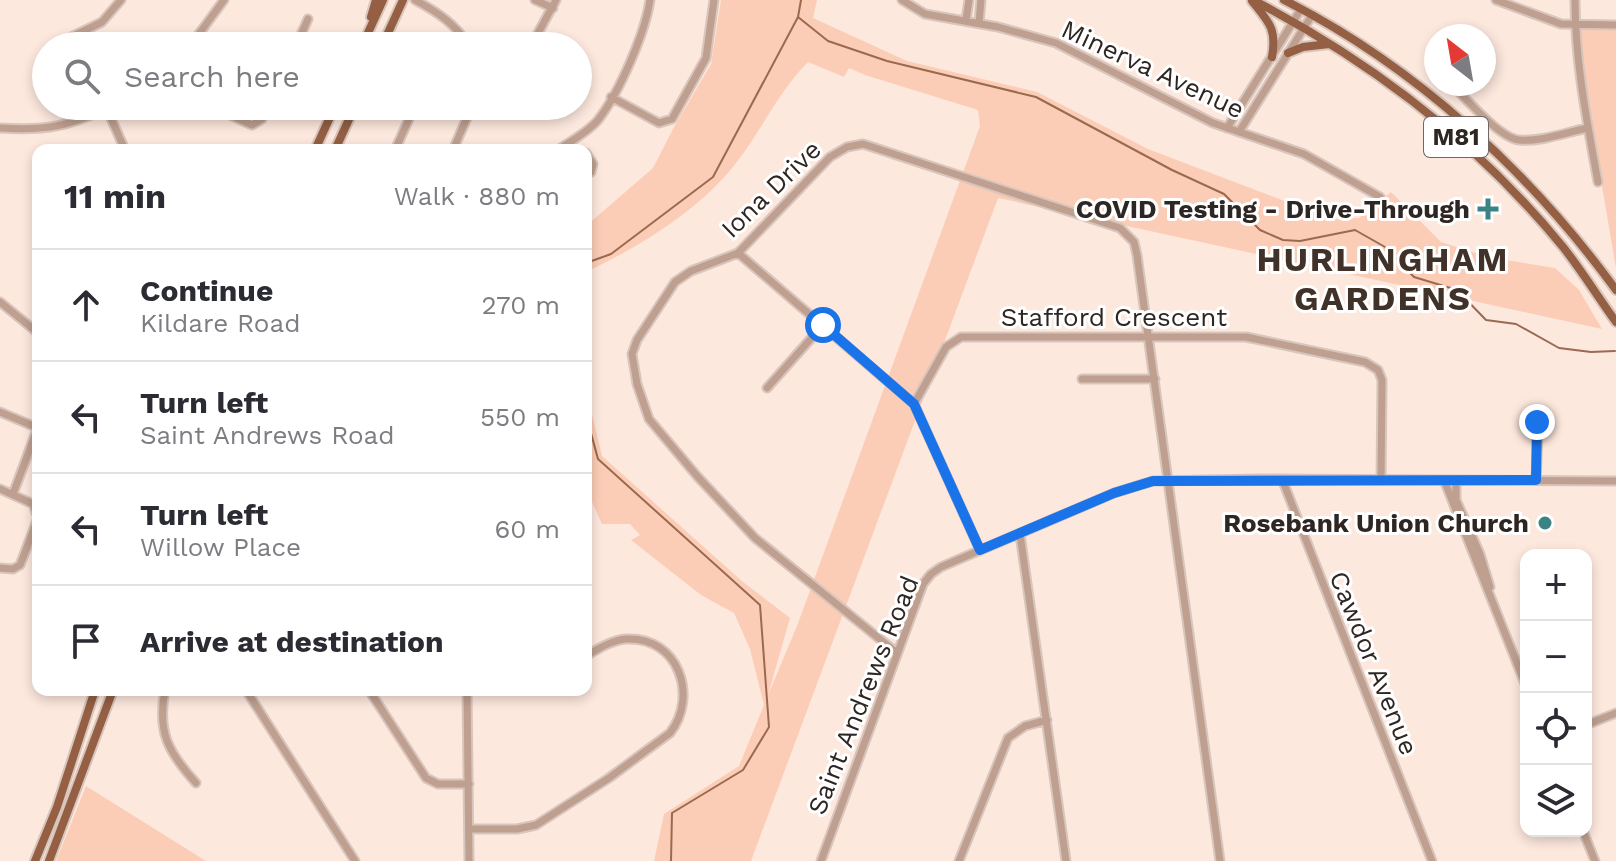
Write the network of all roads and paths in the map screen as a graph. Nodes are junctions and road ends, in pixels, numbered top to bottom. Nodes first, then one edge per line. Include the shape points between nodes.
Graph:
1 (121, 0) edge
2 (224, 0) edge
3 (376, 0) edge
4 (383, 0) edge
5 (403, 0) edge
6 (415, 0) edge
7 (535, 0) edge
8 (650, 0) edge
9 (714, 0) edge
10 (902, 0) edge
11 (969, 0) edge
12 (981, 0) edge
13 (1252, 0) edge
14 (1284, 0) edge
15 (1496, 0) edge
16 (1575, 0) edge
17 (555, 4) edge
18 (1301, 9) junction
19 (1312, 15) junction
20 (308, 19) dead end
21 (966, 20) junction
22 (1294, 22) junction
23 (979, 23) junction
24 (1616, 25) edge
25 (1575, 26) junction
26 (1304, 28) junction
27 (82, 32) edge
28 (200, 32) edge
29 (302, 32) edge
30 (366, 32) edge
31 (368, 32) edge
32 (388, 32) edge
33 (460, 32) edge
34 (539, 32) edge
35 (1330, 44) junction
36 (1288, 53) junction
37 (1272, 57) junction
38 (1463, 96) edge
39 (611, 97) junction
40 (80, 120) edge
41 (115, 120) edge
42 (241, 120) edge
43 (260, 120) edge
44 (329, 120) edge
45 (349, 120) edge
46 (408, 120) edge
47 (466, 120) edge
48 (0, 128) edge
49 (1227, 128) junction
50 (1588, 128) junction
51 (1239, 132) junction
52 (576, 137) junction
53 (123, 144) edge
54 (318, 144) edge
55 (338, 144) edge
56 (398, 144) edge
57 (456, 144) edge
58 (566, 144) edge
59 (580, 144) edge
60 (1598, 182) dead end
61 (1380, 197) dead end
62 (738, 253) junction
63 (1616, 290) edge
64 (0, 302) edge
65 (1616, 322) edge
66 (823, 325) junction
67 (32, 328) edge
68 (1149, 336) junction
69 (1082, 379) dead end
70 (1155, 379) junction
71 (767, 388) dead end
72 (914, 404) junction
73 (1533, 410) dead end
74 (0, 412) edge
75 (32, 425) edge
76 (32, 444) edge
77 (1282, 479) junction
78 (1167, 480) junction
79 (1381, 480) junction
80 (1444, 480) junction
81 (1456, 480) junction
82 (1536, 480) junction
83 (1616, 481) edge
84 (0, 489) edge
85 (13, 494) junction
86 (32, 504) edge
87 (32, 534) edge
88 (1020, 534) junction
89 (1471, 541) junction
90 (980, 550) junction
91 (0, 568) edge
92 (592, 653) edge
93 (897, 653) junction
94 (1520, 671) edge
95 (93, 696) edge
96 (111, 696) edge
97 (164, 696) edge
98 (250, 696) edge
99 (373, 696) edge
100 (467, 696) edge
101 (1616, 713) edge
102 (1047, 720) junction
103 (1592, 723) edge
104 (196, 783) dead end
105 (469, 784) junction
106 (469, 829) junction
107 (1585, 837) edge
108 (35, 861) edge
109 (49, 861) edge
110 (355, 861) edge
111 (469, 861) edge
112 (821, 861) edge
113 (959, 861) edge
114 (1066, 861) edge
115 (1220, 861) edge
116 (1432, 861) edge
117 (1595, 861) edge

1 - 27 street via 102,22
2 - 28 street
3 - 30 main road
4 - 31 main road
5 - 32 main road
6 - 33 street
7 - 17 street
8 - 39 street
9 - 39 street via 706,58 672,119 659,123
10 - 21 street, Minerva Avenue via 925,14
11 - 21 street
12 - 23 street
13 - 22 main road, M81
13 - 37 main road via 1272,29
14 - 18 main road, M81
15 - 25 street
16 - 25 street
17 - 34 street
18 - 19 main road, M81
18 - 22 street
19 - 26 street
19 - 63 main road, M81 via 1401,73 1480,138 1547,206
20 - 29 street
21 - 23 street, Minerva Avenue
22 - 26 main road, M81
22 - 37 street
23 - 49 street, Minerva Avenue via 1056,43
24 - 25 street
25 - 50 street
26 - 35 main road, M81
26 - 36 street
35 - 36 main road
35 - 65 main road, M81 via 1401,91 1490,168 1566,251
36 - 51 street
37 - 49 street
38 - 50 street via 1514,138
39 - 52 street via 596,121
40 - 48 street via 31,130
41 - 53 street
42 - 43 street via 252,125
44 - 54 main road
45 - 55 main road
46 - 56 street
47 - 57 street
49 - 51 street, Minerva Avenue
50 - 60 street
51 - 61 street, Minerva Avenue via 1304,154
52 - 58 street
52 - 59 street
62 - 66 street
62 - 68 street, Iona Drive via 830,157 847,147 871,145 1123,229 1134,242
62 - 93 street, Iona Drive via 675,282 637,340 632,354 649,419 755,538
64 - 67 street
66 - 71 street
66 - 72 street
68 - 70 street, Iona Drive
68 - 72 street, Stafford Crescent via 961,337 946,347
68 - 79 street, Stafford Crescent via 1246,337 1373,365 1383,388
69 - 70 street
70 - 78 street, Iona Drive
72 - 90 street
73 - 82 street
74 - 75 street
76 - 85 street
77 - 78 street, Saint Andrews Road
77 - 79 street, Saint Andrews Road
77 - 116 street, Cawdor Avenue
78 - 88 street, Saint Andrews Road via 1114,493
78 - 115 street, Iona Drive
79 - 80 street, Saint Andrews Road
80 - 81 street, Saint Andrews Road
80 - 89 street
81 - 82 street, Saint Andrews Road
81 - 89 street via 1456,500
82 - 83 street, Saint Andrews Road
84 - 85 street
85 - 86 street
87 - 91 street via 20,565
88 - 90 street, Saint Andrews Road
88 - 102 street
89 - 94 street
90 - 93 street, Saint Andrews Road via 927,578
92 - 106 street via 629,639 667,654 684,687 677,724 609,778 536,825
93 - 112 street, Saint Andrews Road
95 - 108 main road
96 - 109 main road
97 - 104 street via 164,738
98 - 110 street
99 - 105 street via 426,778 438,784
100 - 105 street
101 - 103 street
102 - 113 street via 1008,738
102 - 114 street
105 - 106 street
106 - 111 street
107 - 117 street

